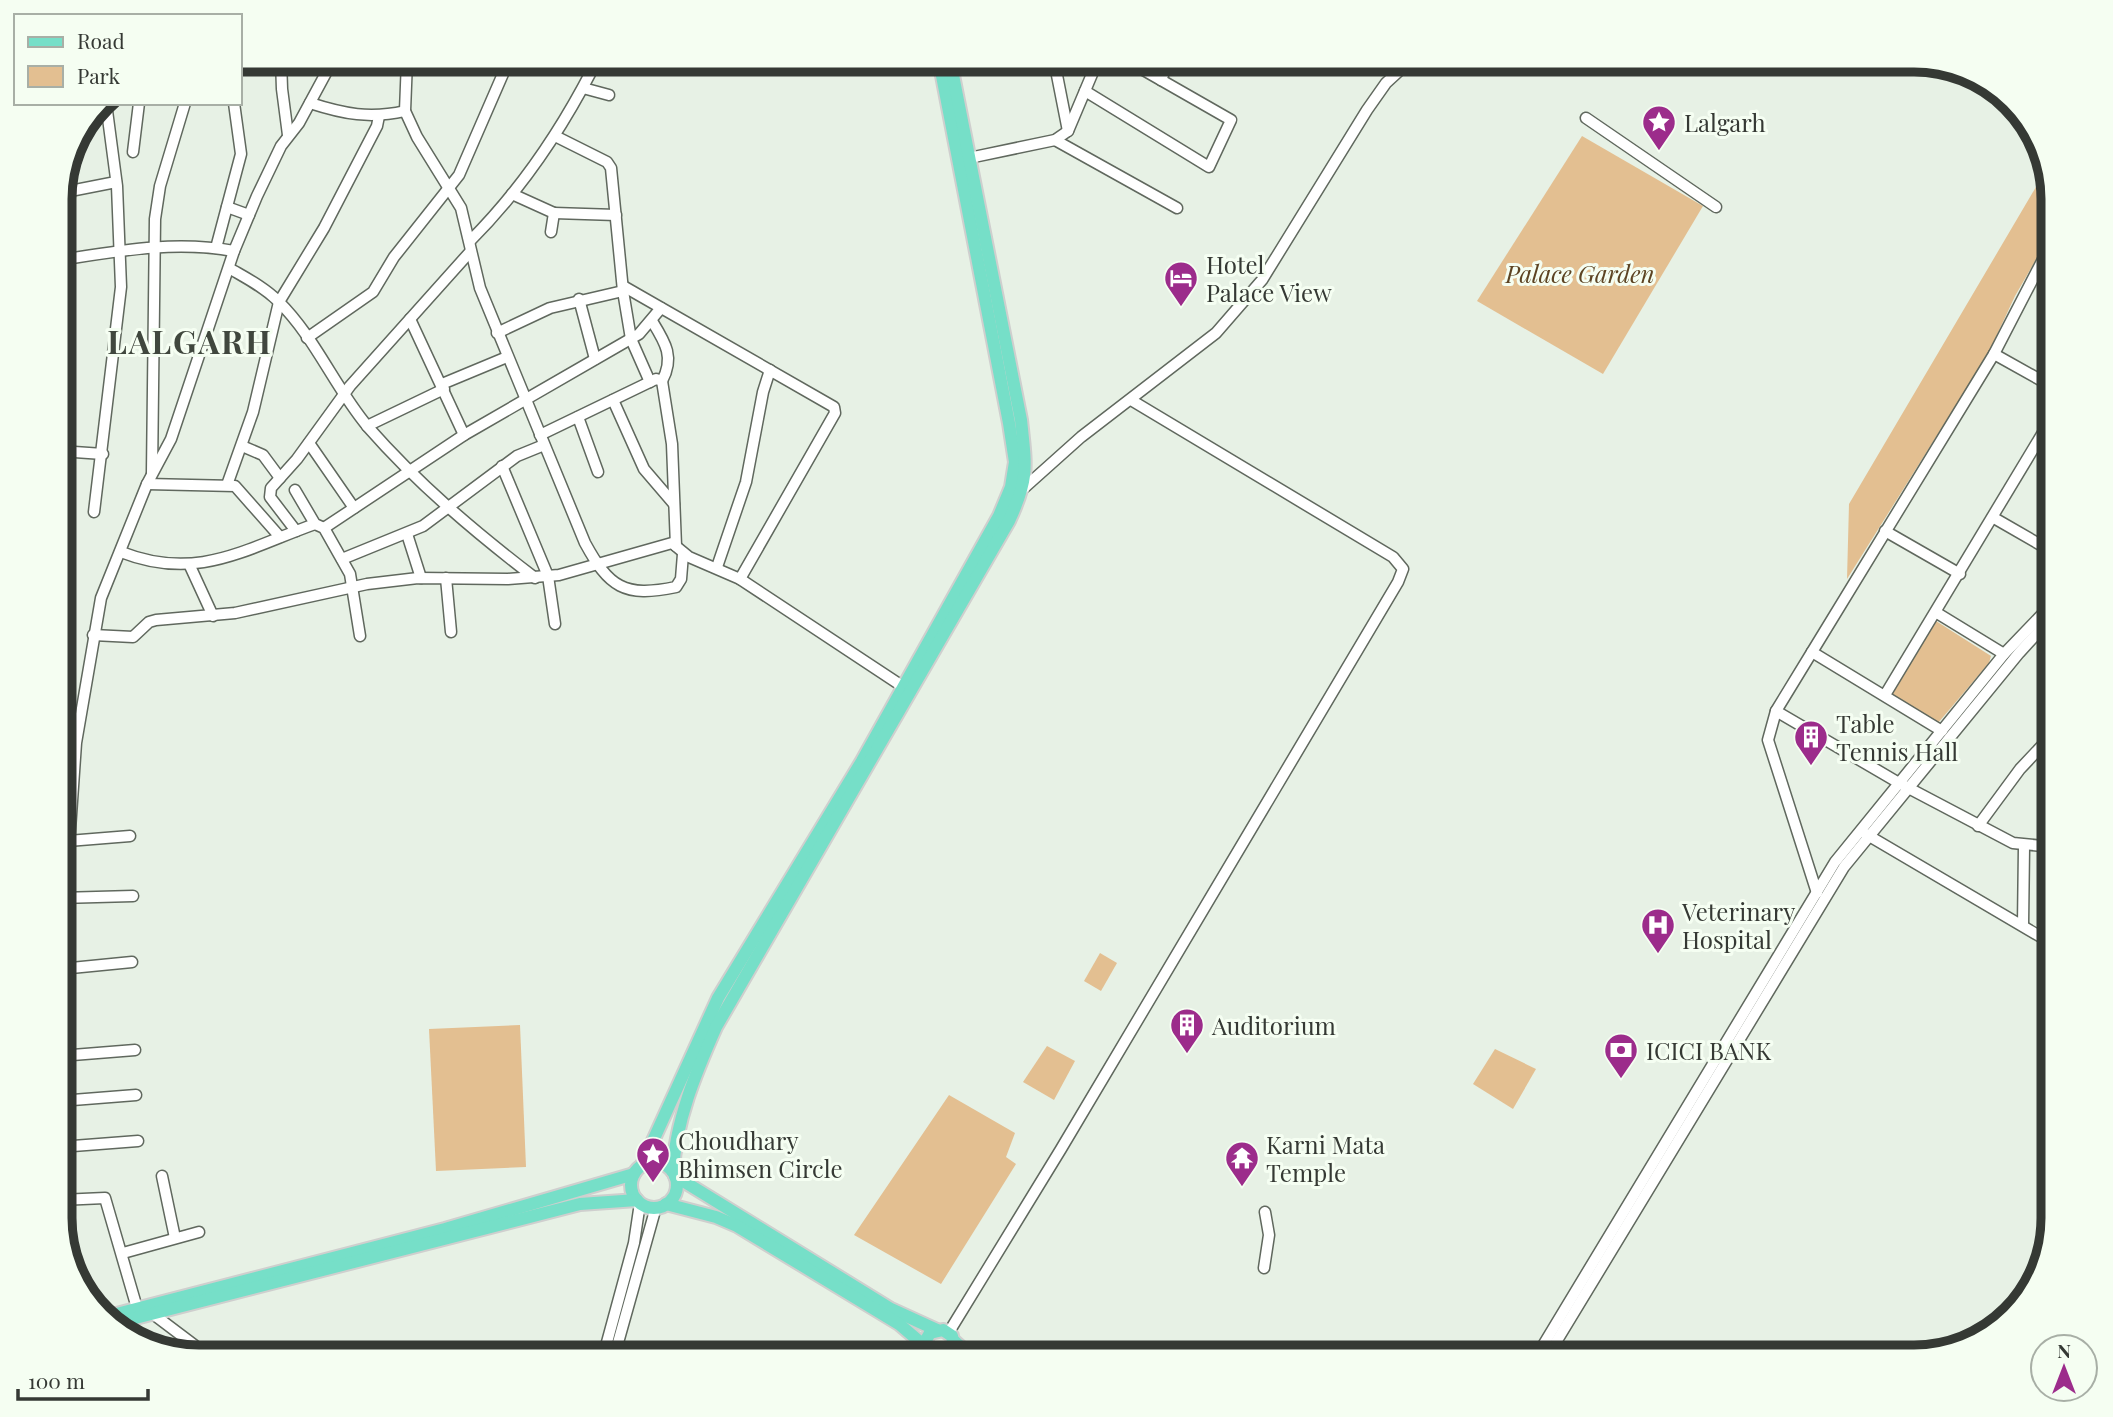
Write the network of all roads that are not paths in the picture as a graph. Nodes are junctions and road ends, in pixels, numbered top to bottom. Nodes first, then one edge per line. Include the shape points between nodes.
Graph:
1 (281, 72) edge
2 (327, 72) edge
3 (407, 72) edge
4 (504, 72) edge
5 (590, 72) edge
6 (941, 72) edge
7 (952, 72) edge
8 (1056, 72) edge
9 (1093, 72) edge
10 (1148, 72) edge
11 (1164, 72) edge
12 (1398, 72) edge
13 (1161, 79) junction
14 (583, 88) junction
15 (1085, 91) junction
16 (609, 95) dead end
17 (310, 103) junction
18 (139, 105) edge
19 (184, 105) edge
20 (234, 105) edge
21 (107, 111) edge
22 (405, 111) junction
23 (379, 116) junction
24 (1586, 118) dead end
25 (1068, 131) junction
26 (288, 135) junction
27 (555, 136) junction
28 (1055, 140) junction
29 (133, 152) dead end
30 (969, 158) junction
31 (116, 182) junction
32 (450, 187) junction
33 (72, 190) edge
34 (512, 194) junction
35 (227, 207) junction
36 (1716, 207) dead end
37 (1177, 208) dead end
38 (554, 213) junction
39 (249, 215) junction
40 (616, 215) junction
41 (551, 232) dead end
42 (154, 246) junction
43 (470, 247) junction
44 (216, 248) junction
45 (234, 251) junction
46 (118, 253) junction
47 (72, 259) edge
48 (2041, 263) edge
49 (229, 268) junction
50 (623, 288) junction
51 (579, 299) junction
52 (279, 302) junction
53 (661, 308) junction
54 (410, 319) junction
55 (652, 321) junction
56 (497, 333) junction
57 (307, 338) junction
58 (631, 339) junction
59 (1994, 354) junction
60 (507, 357) junction
61 (595, 359) junction
62 (770, 370) junction
63 (2041, 380) edge
64 (650, 382) junction
65 (662, 382) junction
66 (443, 387) junction
67 (343, 395) junction
68 (525, 398) junction
69 (613, 400) junction
70 (1131, 400) junction
71 (578, 417) junction
72 (367, 426) junction
73 (464, 435) junction
74 (2041, 437) edge
75 (542, 440) junction
76 (309, 443) junction
77 (242, 446) junction
78 (72, 452) edge
79 (103, 454) junction
80 (502, 466) junction
81 (411, 471) junction
82 (598, 472) dead end
83 (281, 478) junction
84 (150, 479) junction
85 (227, 485) junction
86 (1024, 488) junction
87 (295, 490) dead end
88 (674, 504) junction
89 (447, 507) junction
90 (354, 508) junction
91 (94, 512) dead end
92 (1994, 518) junction
93 (320, 526) junction
94 (296, 531) junction
95 (1885, 531) junction
96 (407, 534) junction
97 (280, 537) junction
98 (2041, 545) edge
99 (680, 550) junction
100 (121, 552) junction
101 (342, 559) junction
102 (190, 566) junction
103 (597, 566) junction
104 (718, 567) junction
105 (1960, 574) junction
106 (548, 576) junction
107 (421, 578) junction
108 (446, 578) junction
109 (536, 578) junction
110 (740, 579) junction
111 (354, 587) junction
112 (1937, 613) junction
113 (2041, 615) edge
114 (213, 616) junction
115 (555, 624) dead end
116 (2041, 630) edge
117 (451, 632) dead end
118 (93, 635) junction
119 (360, 636) dead end
120 (1812, 652) junction
121 (2004, 654) junction
122 (902, 686) junction
123 (1885, 695) junction
124 (1776, 711) junction
125 (1942, 731) junction
126 (2041, 747) edge
127 (72, 782) edge
128 (1903, 785) junction
129 (1978, 826) junction
130 (1864, 833) junction
131 (131, 836) dead end
132 (72, 846) edge
133 (2024, 847) junction
134 (2041, 847) edge
135 (1816, 891) junction
136 (133, 896) dead end
137 (72, 898) edge
138 (1821, 903) junction
139 (2023, 925) junction
140 (2041, 936) edge
141 (132, 962) dead end
142 (72, 970) edge
143 (135, 1050) dead end
144 (72, 1055) edge
145 (136, 1095) dead end
146 (72, 1100) edge
147 (138, 1141) dead end
148 (72, 1146) edge
149 (638, 1170) junction
150 (674, 1174) junction
151 (162, 1176) dead end
152 (72, 1199) edge
153 (639, 1201) junction
154 (661, 1206) junction
155 (1265, 1212) dead end
156 (199, 1232) dead end
157 (176, 1238) junction
158 (122, 1253) junction
159 (1264, 1268) dead end
160 (137, 1308) junction
161 (115, 1314) edge
162 (153, 1314) junction
163 (124, 1321) edge
164 (947, 1334) junction
165 (194, 1345) edge
166 (606, 1345) edge
167 (618, 1345) edge
168 (921, 1345) edge
169 (931, 1345) edge
170 (949, 1345) edge
171 (959, 1345) edge
172 (1543, 1345) edge
173 (1555, 1345) edge

1 - 26 street
2 - 17 street
3 - 22 street
4 - 32 street
5 - 14 street
6 - 122 main road via 1014,462 1011,486 999,516
7 - 30 main road
8 - 25 street
9 - 15 street
10 - 13 street
11 - 13 street
12 - 70 street via 1367,110 1262,280 1216,333
13 - 15 street via 1231,120 1209,167
14 - 16 street
14 - 27 street
15 - 25 street
17 - 23 street via 350,116
17 - 26 street
18 - 29 street
19 - 42 street via 160,186
20 - 35 street via 242,153
21 - 31 street
22 - 23 street
22 - 32 street
23 - 52 street via 324,228
24 - 36 street
25 - 28 street
26 - 39 street
27 - 34 street
27 - 40 street via 610,164
28 - 30 street
28 - 37 street
30 - 86 main road via 1021,420
31 - 33 street
31 - 46 street
32 - 43 street via 461,208
32 - 57 street via 394,257 373,292
34 - 38 street
34 - 43 street
35 - 39 street
35 - 44 street
38 - 40 street
38 - 41 street
39 - 45 street
40 - 50 street
42 - 44 street
42 - 46 street
42 - 84 street
43 - 54 street
43 - 56 street
44 - 45 street
45 - 49 street
46 - 47 street
46 - 79 street via 121,287
48 - 59 street
49 - 52 street
49 - 84 street via 171,439
50 - 51 street
50 - 53 street
50 - 58 street
51 - 56 street
51 - 61 street
52 - 57 street
52 - 77 street
53 - 55 street
53 - 62 street
54 - 66 street
54 - 67 street
55 - 58 street
55 - 65 street via 669,352
56 - 60 street
57 - 67 street
58 - 61 street
58 - 64 street
59 - 63 street
59 - 95 street
60 - 66 street
60 - 68 street
61 - 68 street
62 - 104 street via 746,482
62 - 110 street via 831,403 835,413
64 - 65 street
64 - 69 street
65 - 88 street via 672,444
66 - 72 street
66 - 73 street
67 - 72 street
67 - 76 street
68 - 73 street
68 - 75 street
69 - 71 street
69 - 88 street via 644,468
70 - 86 street
70 - 164 street via 1393,557 1403,569
71 - 75 street
71 - 82 street
72 - 81 street
73 - 81 street
74 - 92 street
75 - 80 street
75 - 103 street
76 - 83 street
76 - 90 street
77 - 83 street via 262,455
77 - 85 street
78 - 79 street
79 - 91 street
80 - 89 street
80 - 106 street
81 - 89 street
81 - 90 street
83 - 94 street via 271,488 271,497
84 - 85 street
84 - 100 street
85 - 97 street via 239,488
86 - 150 main road via 863,778 716,1027 677,1138
87 - 93 street
88 - 99 street
89 - 96 street
89 - 109 street
90 - 93 street
92 - 98 street
92 - 105 street
93 - 94 street
93 - 101 street
94 - 97 street
95 - 105 street
95 - 120 street
96 - 101 street
96 - 107 street
97 - 102 street
99 - 103 street via 668,543
99 - 103 street via 681,579 676,587 615,586
99 - 104 street
100 - 102 street
100 - 118 street via 101,598
101 - 111 street
102 - 114 street
103 - 106 street
104 - 110 street
105 - 112 street
106 - 109 street
106 - 115 street
107 - 108 street
107 - 111 street
108 - 109 street
108 - 117 street
110 - 122 street
111 - 114 street
111 - 119 street
112 - 121 street
112 - 123 street
113 - 121 street
114 - 118 street via 156,620 133,637
116 - 128 street
118 - 127 street
120 - 123 street
120 - 124 street
121 - 125 street
122 - 149 main road via 862,761 718,998
123 - 125 street
124 - 128 street
124 - 135 street via 1769,749
125 - 128 street
126 - 129 street
128 - 129 street
128 - 130 street
129 - 133 street
130 - 135 street
130 - 138 street
130 - 139 street
131 - 132 street
133 - 134 street
133 - 139 street
135 - 138 street
135 - 172 street
136 - 137 street
138 - 173 street
139 - 140 street
141 - 142 street
143 - 144 street
145 - 146 street
147 - 148 street
149 - 150 main road via 656,1162
149 - 153 main road via 631,1185
149 - 160 main road via 445,1229
150 - 154 main road via 675,1193
150 - 164 main road via 891,1309
151 - 157 street
152 - 158 street via 105,1198
153 - 154 main road
153 - 162 main road via 580,1204
153 - 166 street via 634,1243
154 - 167 street
154 - 168 main road via 737,1226 899,1324
155 - 159 street via 1269,1235
156 - 157 street
157 - 158 street
158 - 160 street
160 - 161 main road
162 - 163 main road
162 - 165 street
164 - 169 main road via 930,1333
164 - 170 main road
164 - 171 main road

